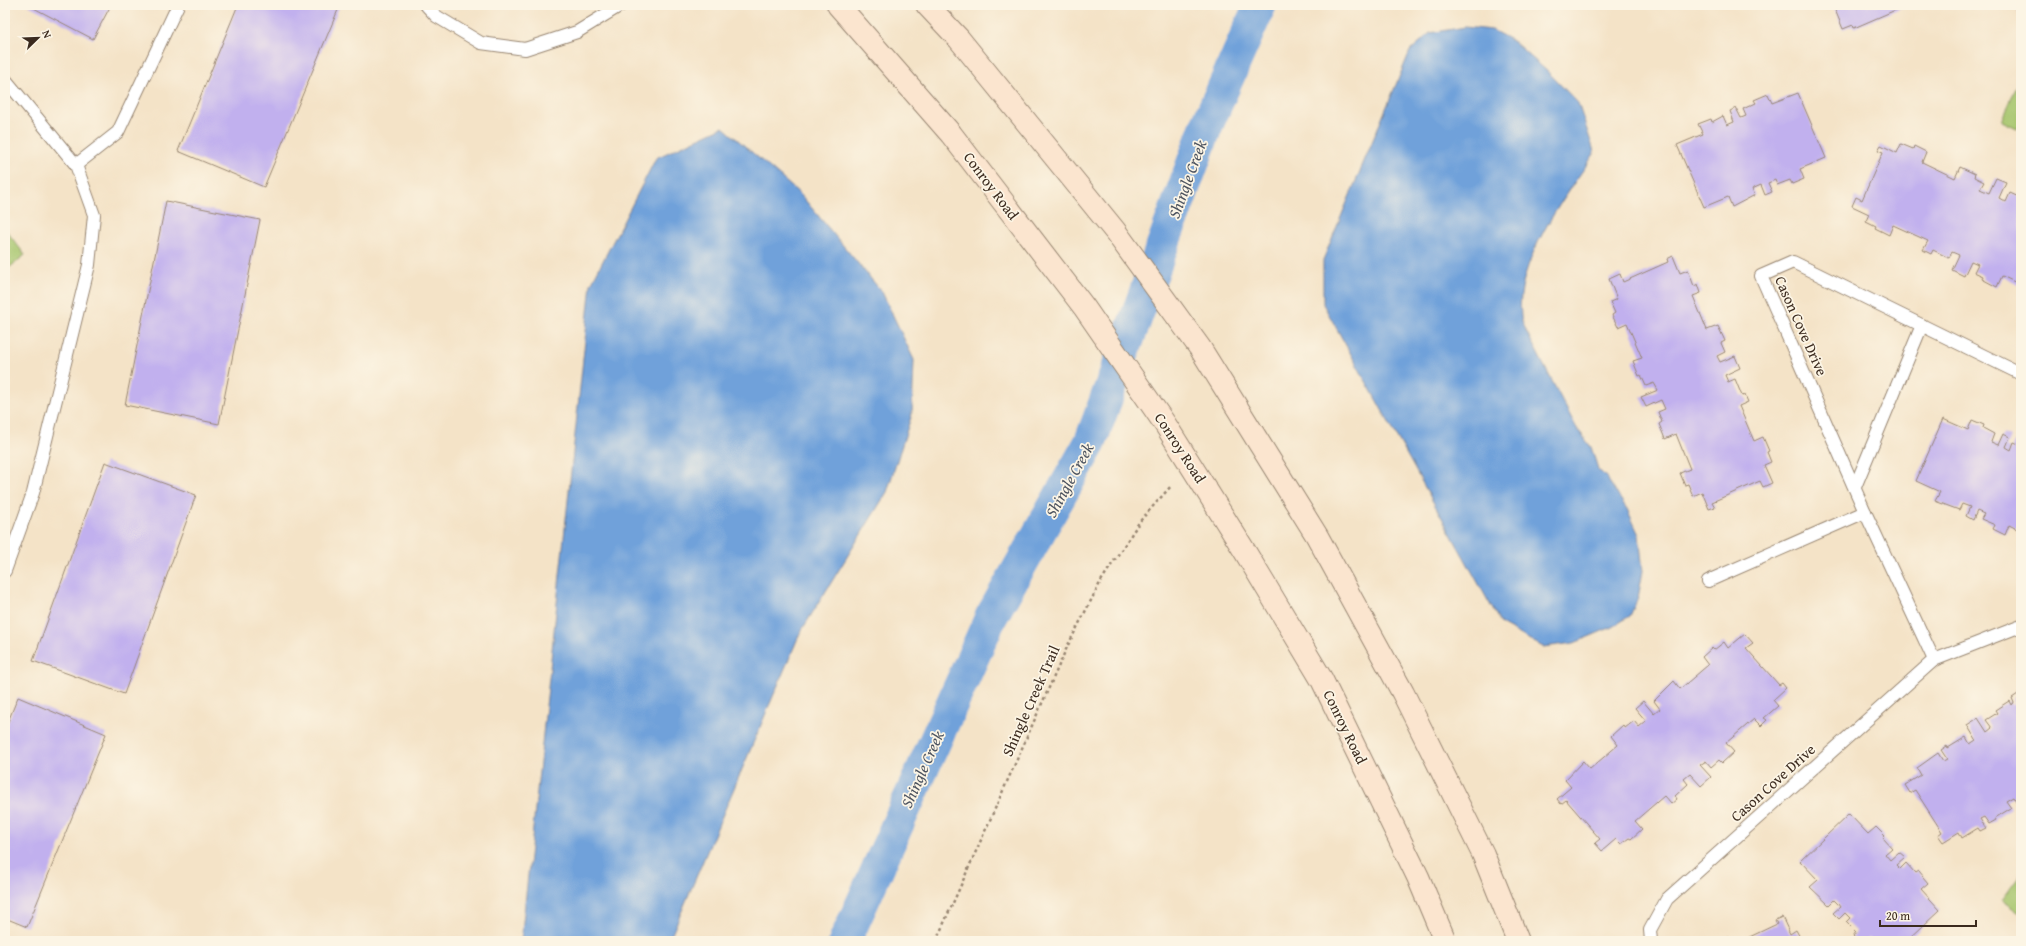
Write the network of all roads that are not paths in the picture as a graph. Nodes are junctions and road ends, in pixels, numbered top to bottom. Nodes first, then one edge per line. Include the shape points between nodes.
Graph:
1 (178, 5) edge
2 (426, 5) edge
3 (621, 5) edge
4 (838, 5) edge
5 (927, 5) edge
6 (5, 79) edge
7 (76, 165) junction
8 (1922, 325) junction
9 (2021, 374) edge
10 (1855, 487) junction
11 (1865, 512) junction
12 (5, 571) edge
13 (1708, 581) dead end
14 (2021, 626) edge
15 (1934, 660) junction
16 (1445, 941) edge
17 (1518, 941) edge
18 (1651, 941) edge

1 - 7 lane via 118,132
2 - 3 lane via 436,16 481,43 525,49 577,32
4 - 16 main road, Conroy Road via 951,134 1084,307 1165,424 1322,680 1418,877
5 - 17 main road via 959,39 1115,231 1200,348 1317,536 1403,693 1482,854
6 - 7 lane
7 - 12 lane via 94,215 89,265 32,493
8 - 9 lane, Cason Cove Drive
8 - 10 lane
8 - 10 lane, Cason Cove Drive via 1793,262 1761,276
10 - 11 lane, Cason Cove Drive
11 - 13 lane
11 - 15 lane, Cason Cove Drive
14 - 15 lane, Cason Cove Drive
15 - 18 lane, Cason Cove Drive via 1667,899 1650,930

